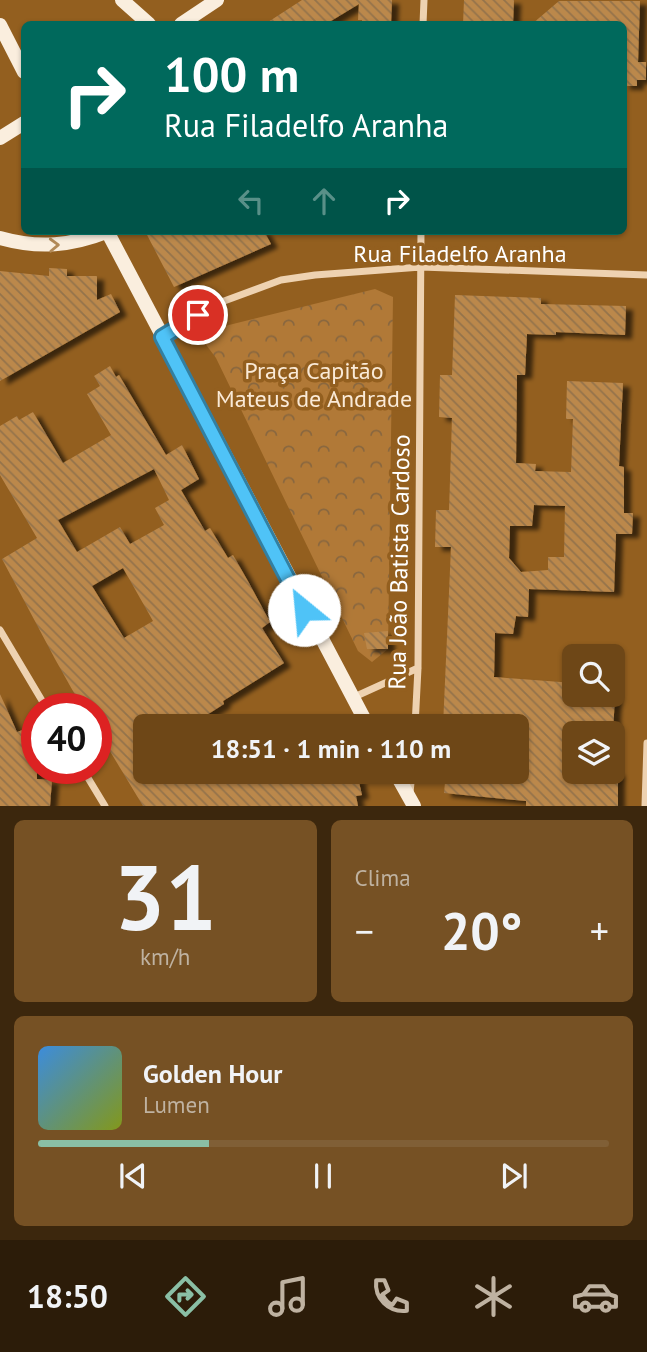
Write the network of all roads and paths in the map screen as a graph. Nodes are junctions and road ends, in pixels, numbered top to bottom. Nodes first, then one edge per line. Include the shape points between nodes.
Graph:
1 (122, 0) edge
2 (217, 0) edge
3 (424, 0) edge
4 (146, 21) edge
5 (185, 21) edge
6 (423, 21) edge
7 (0, 25) edge
8 (21, 66) edge
9 (21, 125) edge
10 (0, 138) edge
11 (97, 235) edge
12 (110, 235) edge
13 (421, 235) edge
14 (0, 238) edge
15 (421, 267) junction
16 (647, 275) edge
17 (162, 337) junction
18 (0, 630) edge
19 (418, 668) junction
20 (37, 693) edge
21 (351, 698) junction
22 (361, 714) edge
23 (416, 714) edge
24 (647, 743) edge
25 (92, 784) edge
26 (402, 784) edge
27 (412, 784) edge
28 (412, 802) edge
29 (105, 806) edge
30 (645, 806) edge

1 - 4 street
2 - 5 street
3 - 6 street
7 - 8 street
9 - 10 street
14 -> 11 street via 28,246 69,245
12 - 17 street
13 - 15 street, Rua João Batista Cardoso
15 - 16 street, Rua Filadelfo Aranha
15 - 17 street, Rua Filadelfo Aranha via 281,280 216,304
15 - 19 street, Rua João Batista Cardoso
17 - 21 street
18 - 20 street
19 - 21 street
19 - 23 street, Rua João Batista Cardoso
21 - 22 street
24 - 30 street
25 - 29 street
26 - 28 street
27 - 28 street

